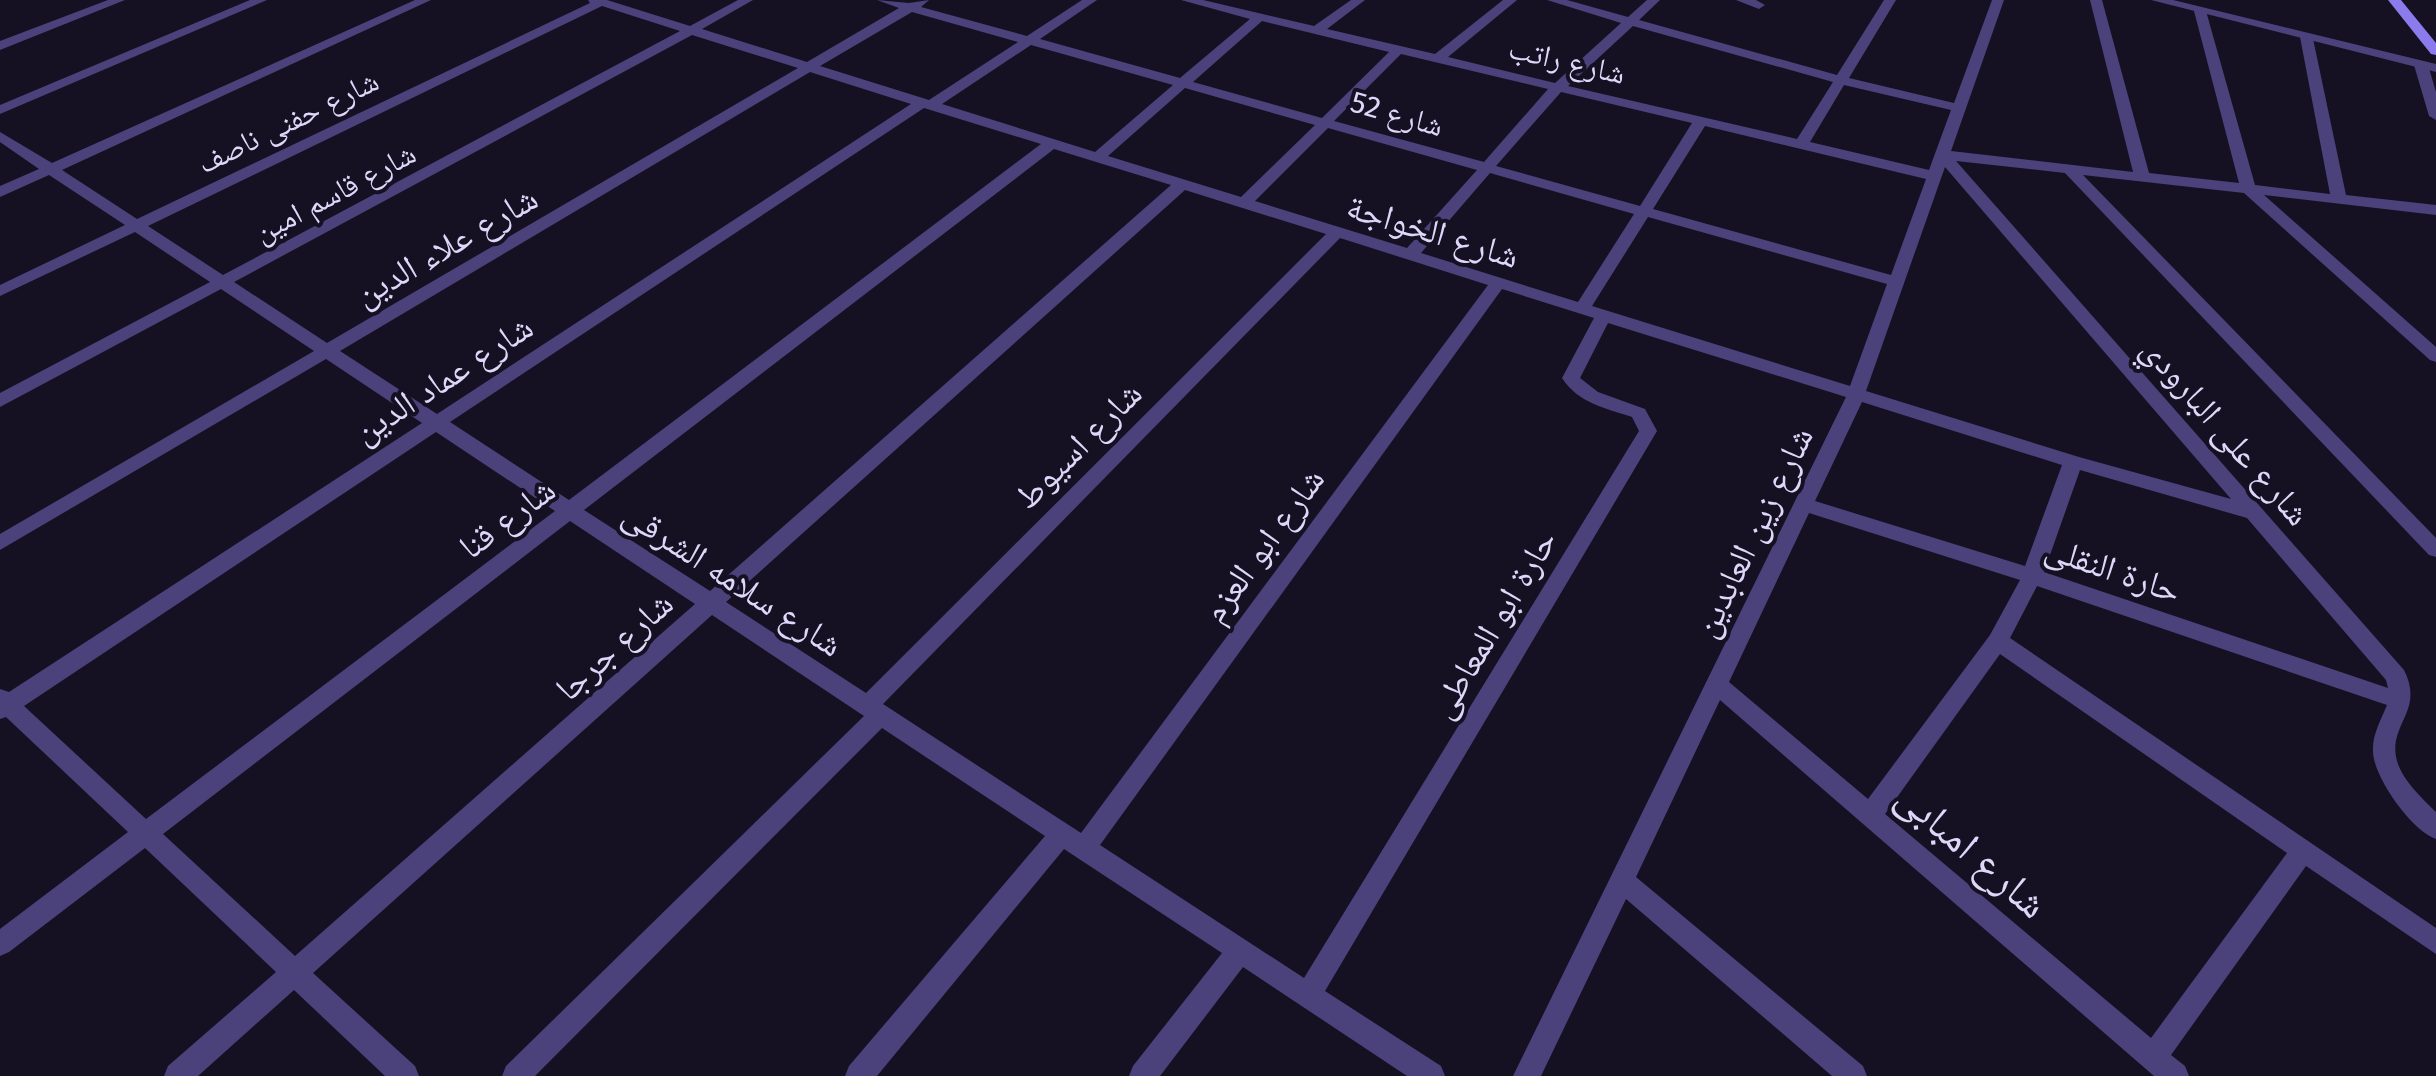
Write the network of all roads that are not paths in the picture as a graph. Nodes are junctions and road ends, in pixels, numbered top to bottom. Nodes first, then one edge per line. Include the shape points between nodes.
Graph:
1 (119, 0) edge
2 (260, 0) edge
3 (425, 0) edge
4 (747, 0) edge
5 (882, 0) edge
6 (1091, 0) edge
7 (1186, 0) edge
8 (1359, 0) edge
9 (1511, 0) edge
10 (1553, 0) edge
11 (1654, 0) edge
12 (1742, 0) edge
13 (1890, 0) edge
14 (1998, 0) edge
15 (2096, 0) edge
16 (2157, 0) edge
17 (2394, 0) edge
18 (597, 1) edge
19 (916, 4) edge
20 (1226, 4) edge
21 (1759, 4) dead end
22 (2200, 11) junction
23 (1259, 17) junction
24 (1630, 22) junction
25 (1316, 30) junction
26 (694, 31) junction
27 (2307, 37) junction
28 (1029, 41) junction
29 (0, 46) edge
30 (1398, 50) junction
31 (2436, 50) edge
32 (1438, 59) junction
33 (2429, 66) edge
34 (810, 67) junction
35 (1839, 80) junction
36 (1183, 83) junction
37 (1558, 88) junction
38 (926, 104) junction
39 (1959, 108) junction
40 (0, 110) edge
41 (2436, 116) edge
42 (1701, 121) junction
43 (1325, 123) junction
44 (0, 136) edge
45 (1052, 143) junction
46 (1801, 145) junction
47 (1943, 154) junction
48 (1098, 158) junction
49 (1487, 168) junction
50 (2069, 169) junction
51 (50, 170) junction
52 (1934, 176) junction
53 (2142, 177) junction
54 (1182, 184) junction
55 (2248, 188) junction
56 (0, 192) edge
57 (2339, 199) junction
58 (1244, 203) junction
59 (2436, 210) edge
60 (1643, 213) junction
61 (136, 225) junction
62 (1338, 232) junction
63 (1410, 255) junction
64 (1498, 282) junction
65 (1897, 282) junction
66 (223, 284) junction
67 (0, 291) edge
68 (1593, 312) junction
69 (328, 350) junction
70 (2436, 356) edge
71 (1856, 395) junction
72 (0, 400) edge
73 (436, 422) junction
74 (2073, 462) junction
75 (1803, 504) junction
76 (570, 510) junction
77 (2255, 513) junction
78 (0, 543) edge
79 (2436, 550) edge
80 (2032, 576) junction
81 (711, 603) junction
82 (1998, 640) junction
83 (1716, 684) junction
84 (2401, 701) junction
85 (3, 704) edge
86 (874, 710) junction
87 (1870, 815) junction
88 (2436, 829) edge
89 (146, 834) junction
90 (1073, 841) junction
91 (2303, 851) junction
92 (1623, 881) junction
93 (2436, 942) edge
94 (0, 944) edge
95 (1240, 950) junction
96 (295, 972) junction
97 (1308, 996) junction
98 (2153, 1058) junction
99 (1534, 1072) edge
100 (178, 1076) edge
101 (406, 1076) edge
102 (516, 1076) edge
103 (859, 1076) edge
104 (1143, 1076) edge
105 (1431, 1076) edge
106 (1853, 1076) edge
107 (2175, 1076) edge

1 - 29 street
2 - 40 street
3 - 51 street
4 - 26 street, شارع قاسم امين
5 - 19 street, شارع 52
6 - 28 street, شارع عماد الدين
7 - 20 street, شارع راتب
8 - 25 street
9 - 32 street
10 - 24 street
11 - 24 street
12 - 21 street
13 - 35 street
14 - 39 street, شارع زين العابدين
15 - 53 street
16 - 22 street
17 - 31 main road
18 - 26 street, شارع الخواجة
18 - 61 street, شارع حفنى ناصف
19 - 28 street, شارع 52
19 - 34 street, شارع علاء الدين
20 - 23 street, شارع راتب
22 - 27 street
22 - 55 street
23 - 25 street, شارع راتب
23 - 36 street
24 - 35 street
24 - 37 street
25 - 30 street, شارع راتب
26 - 34 street, شارع الخواجة
26 - 66 street, شارع قاسم امين
27 - 33 street
27 - 57 street
28 - 36 street, شارع 52
28 - 38 street, شارع عماد الدين
30 - 32 street, شارع راتب
30 - 43 street
32 - 37 street, شارع راتب
33 - 41 street
34 - 38 street, شارع الخواجة
34 - 69 street, شارع علاء الدين
35 - 39 street
35 - 46 street
36 - 43 street, شارع 52
36 - 48 street
37 - 42 street, شارع راتب
37 - 49 street
38 - 45 street, شارع الخواجة
38 - 73 street, شارع عماد الدين
39 - 47 street, شارع زين العابدين
42 - 46 street, شارع راتب
42 - 60 street
43 - 49 street, شارع 52
43 - 58 street
44 - 51 street, شارع سلامه الشرقى
45 - 48 street, شارع الخواجة
45 - 76 street, شارع قنا
46 - 52 street, شارع راتب
47 - 50 street
47 - 52 street, شارع زين العابدين
47 - 77 street, شارع على البارودي
48 - 54 street, شارع الخواجة
49 - 60 street, شارع 52
49 - 63 street
50 - 53 street
50 - 79 street
51 - 56 street
51 - 61 street, شارع سلامه الشرقى
52 - 65 street, شارع زين العابدين
53 - 55 street
54 - 58 street, شارع الخواجة
54 - 81 street, شارع جرجا
55 - 57 street
55 - 70 street
57 - 59 street
58 - 62 street, شارع الخواجة
60 - 65 street, شارع 52
60 - 68 street
61 - 66 street, شارع سلامه الشرقى
61 - 67 street, شارع حفنى ناصف
62 - 63 street, شارع الخواجة
62 - 86 street, شارع اسيوط
63 - 64 street, شارع الخواجة
64 - 68 street, شارع الخواجة
64 - 90 street, شارع ابو العزم
65 - 71 street, شارع زين العابدين
66 - 69 street, شارع سلامه الشرقى
66 - 72 street, شارع قاسم امين
68 - 71 street, شارع الخواجة
68 - 97 street, حارة ابو المعاطى via 1571,378 1586,393 1640,414 1648,431
69 - 73 street, شارع سلامه الشرقى
69 - 78 street, شارع علاء الدين
71 - 74 street, شارع الخواجة
71 - 75 street, شارع زين العابدين
73 - 76 street, شارع سلامه الشرقى
73 - 85 street, شارع عماد الدين
74 - 77 street, شارع الخواجة
74 - 80 street
75 - 80 street, حارة النقلى
75 - 83 street, شارع زين العابدين
76 - 81 street, شارع سلامه الشرقى
76 - 89 street, شارع قنا
77 - 84 street, شارع على البارودي via 2396,676
80 - 82 street
80 - 84 street, حارة النقلى
81 - 86 street, شارع سلامه الشرقى
81 - 96 street, شارع جرجا
82 - 87 street
82 - 91 street
83 - 87 street, شارع امبابى
83 - 92 street, شارع زين العابدين
84 - 88 street via 2384,750 2388,770
85 - 89 street
86 - 90 street, شارع سلامه الشرقى
86 - 102 street, شارع اسيوط
87 - 98 street, شارع امبابى
89 - 94 street, شارع قنا
89 - 96 street
90 - 95 street, شارع سلامه الشرقى
90 - 103 street, شارع ابو العزم
91 - 93 street
91 - 98 street
92 - 99 street, شارع زين العابدين
92 - 106 street
95 - 97 street, شارع سلامه الشرقى
95 - 104 street
96 - 100 street, شارع جرجا
96 - 101 street
97 - 105 street, شارع سلامه الشرقى
98 - 107 street, شارع امبابى

